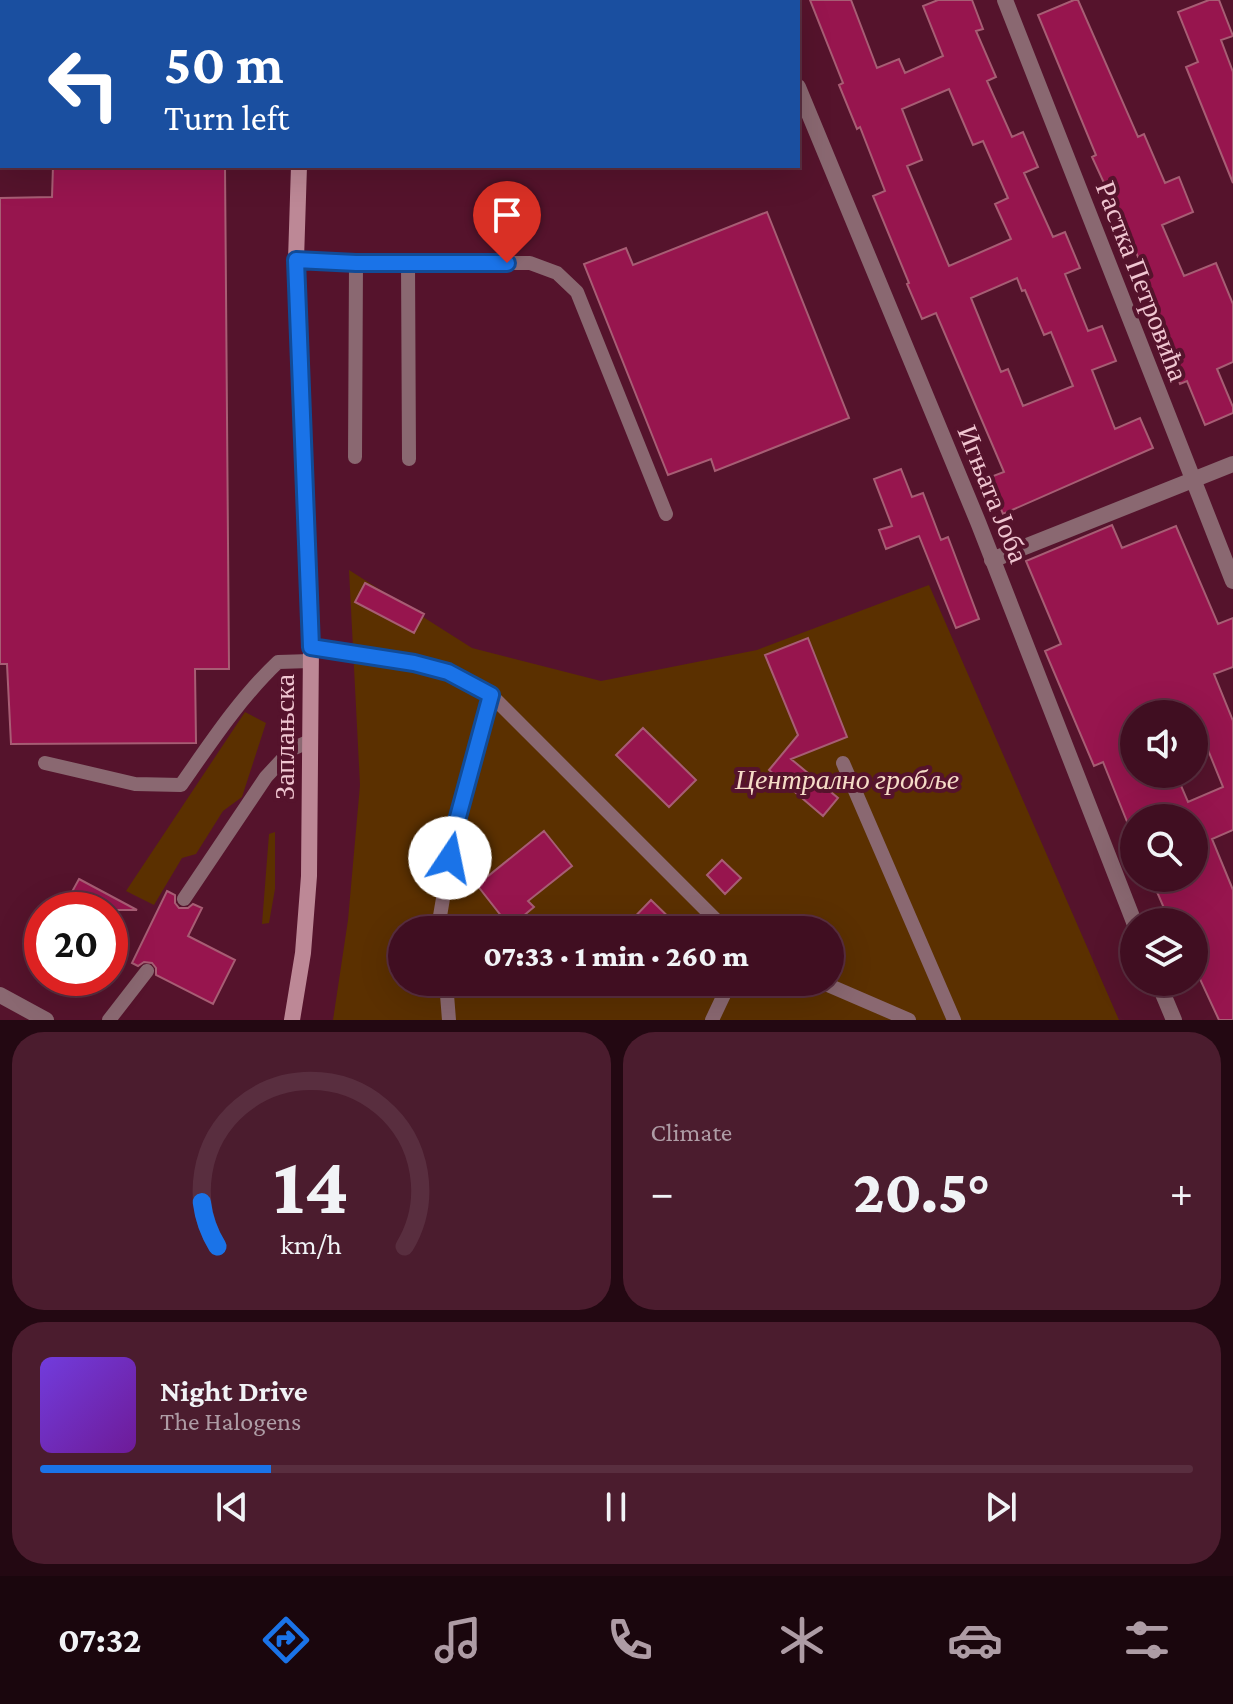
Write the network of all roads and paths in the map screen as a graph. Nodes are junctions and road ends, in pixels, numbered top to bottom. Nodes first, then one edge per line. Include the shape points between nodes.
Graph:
1 (1005, 0) edge
2 (800, 92) edge
3 (299, 168) edge
4 (296, 260) junction
5 (356, 263) junction
6 (408, 263) junction
7 (355, 457) dead end
8 (409, 459) dead end
9 (1233, 464) edge
10 (1193, 481) junction
11 (666, 514) dead end
12 (992, 560) junction
13 (1233, 581) edge
14 (311, 654) junction
15 (491, 695) junction
16 (310, 741) junction
17 (45, 763) dead end
18 (843, 763) dead end
19 (184, 899) dead end
20 (1129, 908) edge
21 (440, 916) edge
22 (712, 916) edge
23 (147, 971) dead end
24 (844, 992) edge
25 (0, 995) edge
26 (447, 996) edge
27 (723, 996) edge
28 (1164, 996) edge
29 (46, 1020) edge
30 (109, 1020) edge
31 (292, 1020) edge
32 (449, 1020) edge
33 (712, 1020) edge
34 (909, 1020) edge
35 (954, 1020) edge
36 (1174, 1020) edge

1 - 10 street, Растка Петровића
2 - 12 street, Игњата Јоба
3 - 4 main road, Заплањска
4 - 5 lane
4 - 14 main road, Заплањска
5 - 6 lane
5 - 7 lane
6 - 8 lane
6 - 11 lane via 530,263 557,273 577,292
9 - 10 street
10 - 12 street
10 - 13 street, Растка Петровића
12 - 20 street, Игњата Јоба
14 - 15 lane via 348,651 425,666
14 - 16 main road, Заплањска
14 - 17 lane via 278,662 265,674 181,785 135,784
15 - 21 lane via 455,828
15 - 22 lane
16 - 19 lane via 292,749 266,777
16 - 31 main road, Заплањска via 309,876
18 - 35 lane
23 - 30 lane
24 - 34 lane
25 - 29 street
26 - 32 lane
27 - 33 lane
28 - 36 street

